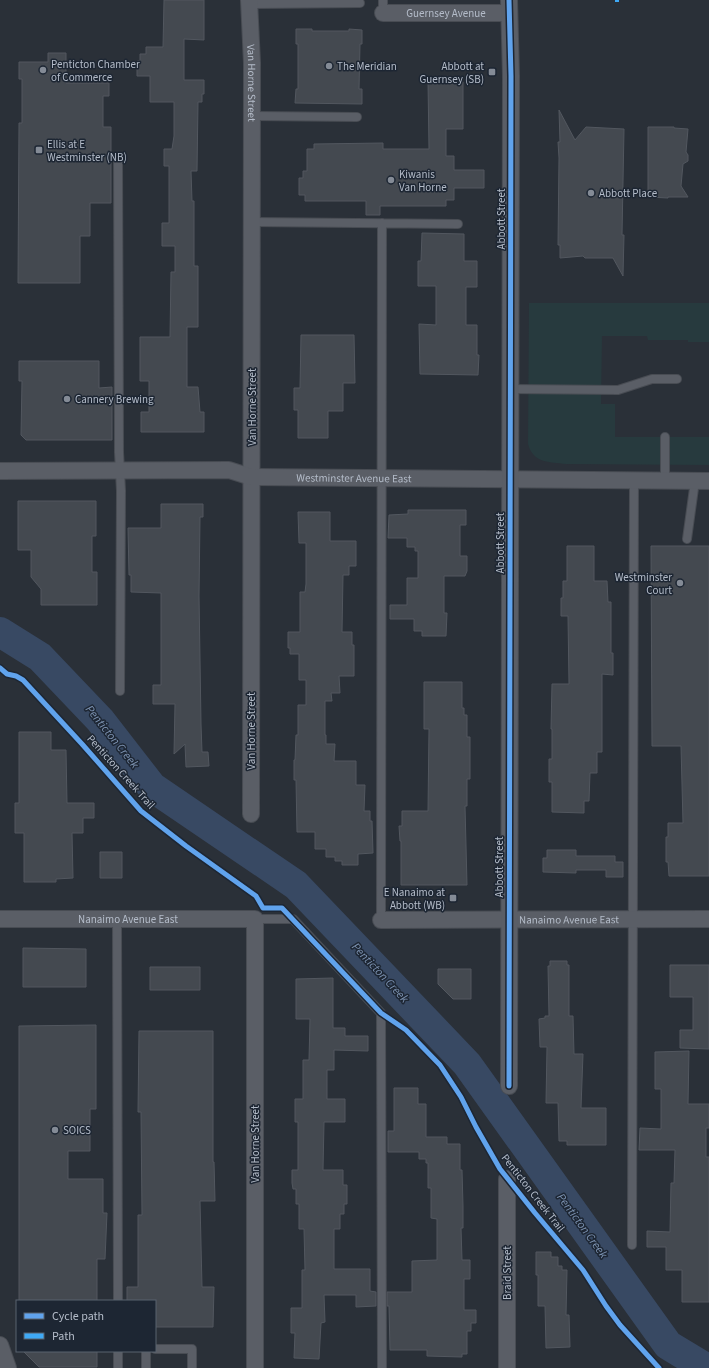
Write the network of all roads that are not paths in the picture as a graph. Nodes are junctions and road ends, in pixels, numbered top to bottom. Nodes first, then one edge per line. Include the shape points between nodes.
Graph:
1 (249, 2) edge
2 (360, 3) dead end
3 (383, 6) edge
4 (509, 7) edge
5 (252, 116) junction
6 (357, 117) dead end
7 (118, 158) dead end
8 (252, 222) junction
9 (382, 223) junction
10 (458, 224) dead end
11 (677, 379) dead end
12 (510, 389) junction
13 (665, 437) dead end
14 (0, 471) edge
15 (120, 471) junction
16 (251, 477) junction
17 (382, 478) junction
18 (510, 480) junction
19 (634, 481) junction
20 (665, 481) junction
21 (702, 481) edge
22 (687, 539) dead end
23 (120, 691) dead end
24 (251, 814) dead end
25 (0, 919) edge
26 (117, 919) junction
27 (255, 919) junction
28 (633, 919) junction
29 (709, 919) edge
30 (381, 920) joint
31 (509, 920) junction
32 (509, 1086) dead end
33 (507, 1179) dead end
34 (632, 1244) dead end
35 (118, 1300) edge
36 (0, 1345) edge
37 (156, 1349) edge
38 (118, 1352) edge
39 (146, 1352) edge
40 (8, 1368) edge
41 (118, 1368) edge
42 (146, 1368) edge
43 (192, 1368) edge
44 (255, 1368) edge
45 (382, 1368) edge
46 (507, 1368) edge

1 - 2 lane
1 - 5 street, Van Horne Street
3 - 4 street, Guernsey Avenue
4 - 12 street, Abbott Street
5 - 6 lane
5 - 8 street, Van Horne Street
7 - 15 lane
8 - 9 lane
8 - 16 street, Van Horne Street
9 - 10 lane
9 - 17 lane
11 - 12 lane via 652,379 618,390
12 - 18 street, Abbott Street
13 - 20 lane
14 - 15 street, Westminster Avenue East
15 - 16 street, Westminster Avenue East via 229,470
15 - 23 lane
16 - 17 street, Westminster Avenue East
16 - 24 street, Van Horne Street
17 - 18 street, Westminster Avenue East
17 - 30 lane
18 - 19 street, Westminster Avenue East
18 - 31 street, Abbott Street
19 - 20 street, Westminster Avenue East
19 - 28 lane
20 - 21 street, Westminster Avenue East
21 - 22 lane
25 - 26 street, Nanaimo Avenue East
26 - 27 street, Nanaimo Avenue East
26 - 35 lane
27 - 44 street, Van Horne Street
27 - 45 lane via 293,919 381,1013
28 - 29 street, Nanaimo Avenue East
28 - 31 street, Nanaimo Avenue East
28 - 34 lane
30 - 31 street, Nanaimo Avenue East
31 - 32 street, Abbott Street
33 - 46 street, Braid Street
36 - 40 street
37 - 43 lane via 192,1349
38 - 41 lane
39 - 42 lane

